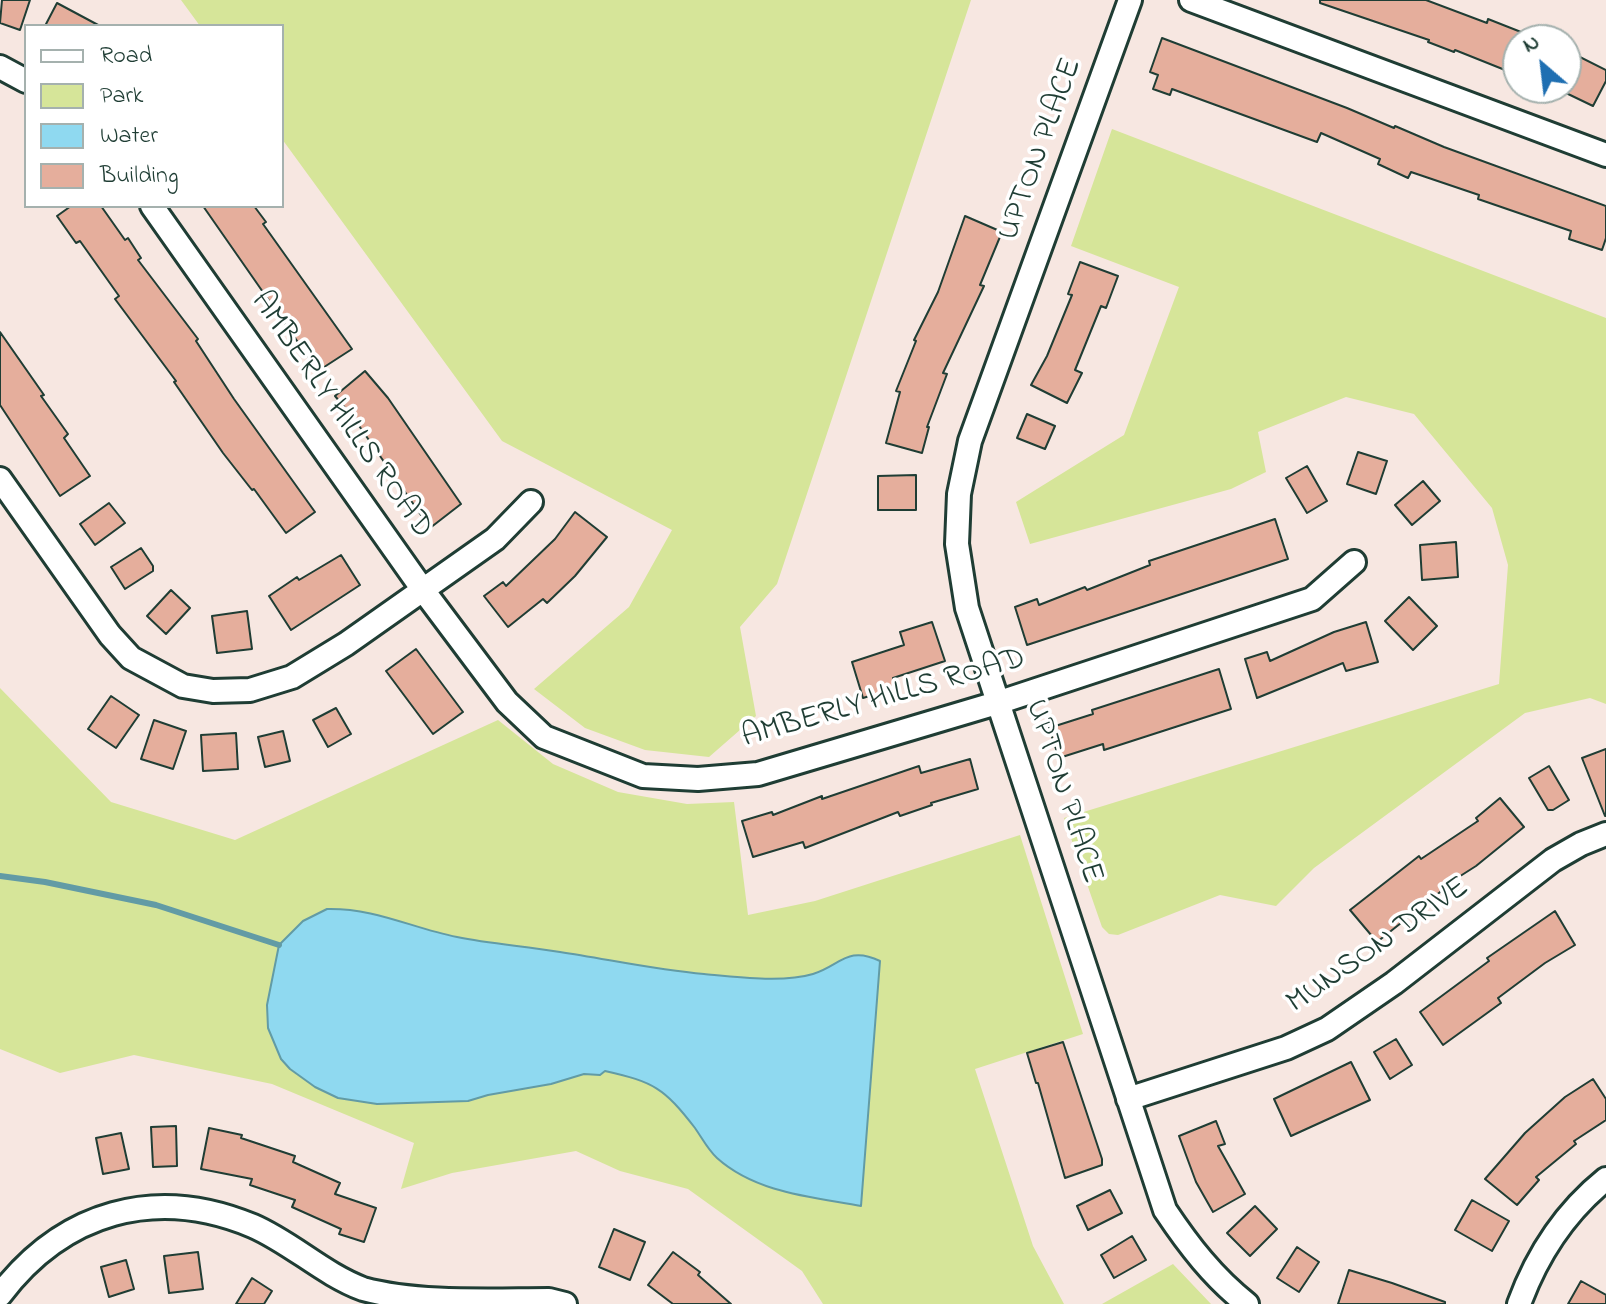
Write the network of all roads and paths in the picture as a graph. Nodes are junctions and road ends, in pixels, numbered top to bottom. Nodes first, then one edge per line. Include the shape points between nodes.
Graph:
1 (1130, 0) edge
2 (1191, 0) edge
3 (0, 67) edge
4 (24, 80) edge
5 (1606, 155) edge
6 (153, 208) edge
7 (0, 479) edge
8 (531, 502) dead end
9 (1354, 562) dead end
10 (423, 590) junction
11 (1000, 702) junction
12 (1606, 834) edge
13 (1128, 1099) junction
14 (1606, 1179) edge
15 (0, 1295) edge
16 (565, 1304) edge
17 (1247, 1304) edge
18 (1519, 1304) edge

1 - 11 street, UPTON PLACE via 970,441 959,494 957,544 967,608
2 - 5 street
3 - 4 street
6 - 10 street, AMBERLY HILLS ROAD
7 - 10 street via 110,635 131,658 183,686 250,690 292,677
8 - 10 street via 495,539
9 - 11 street, AMBERLY HILLS ROAD via 1312,599
10 - 11 street, AMBERLY HILLS ROAD via 507,702 544,737 643,776 758,774
11 - 13 street, UPTON PLACE
12 - 13 street, MUNSON DRIVE via 1553,860 1327,1029 1286,1048
13 - 17 street, UPTON PLACE via 1165,1210 1193,1252
14 - 18 street via 1559,1228 1531,1271
15 - 16 street via 51,1242 80,1227 139,1208 184,1206 253,1226 363,1289 391,1297

